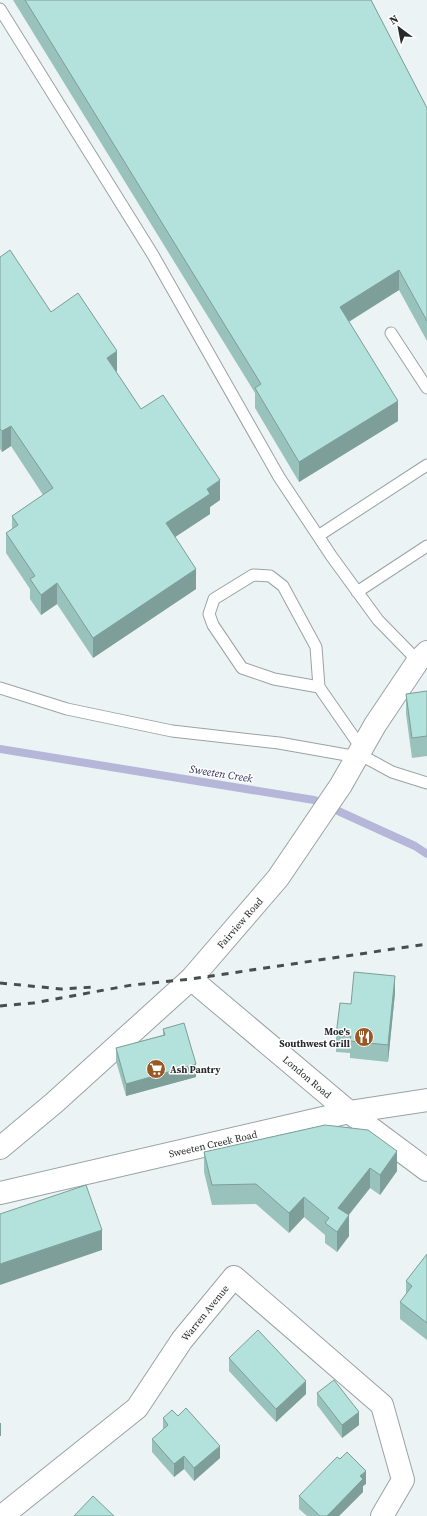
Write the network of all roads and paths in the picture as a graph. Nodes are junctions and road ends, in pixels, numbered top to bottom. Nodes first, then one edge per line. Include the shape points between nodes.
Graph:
1 (0, 9) edge
2 (391, 333) dead end
3 (427, 388) edge
4 (427, 465) edge
5 (318, 536) junction
6 (427, 546) edge
7 (357, 592) junction
8 (423, 657) edge
9 (319, 687) junction
10 (0, 688) edge
11 (360, 753) junction
12 (427, 783) edge
13 (191, 978) junction
14 (427, 1100) edge
15 (349, 1112) junction
16 (0, 1148) edge
17 (427, 1170) edge
18 (0, 1193) edge
19 (2, 1516) edge
20 (382, 1516) edge

1 - 5 lane via 153,255 275,470
2 - 3 lane
4 - 5 lane
5 - 7 lane
6 - 7 lane
7 - 8 lane via 378,620
8 - 11 main road, Fairview Road via 375,725
9 - 9 lane via 316,647 283,586 270,576 253,575 214,599 209,614 213,625 242,668 274,679
9 - 11 lane
10 - 11 lane via 67,709 172,731
11 - 12 lane via 392,772
11 - 13 main road, Fairview Road via 278,878
13 - 15 main road, London Road
13 - 16 main road, Fairview Road via 54,1103
14 - 15 main road, Sweeten Creek Road
15 - 17 main road, London Road
15 - 18 main road, Sweeten Creek Road
19 - 20 main road, Warren Avenue via 137,1408 182,1340 234,1277 382,1405 403,1480

